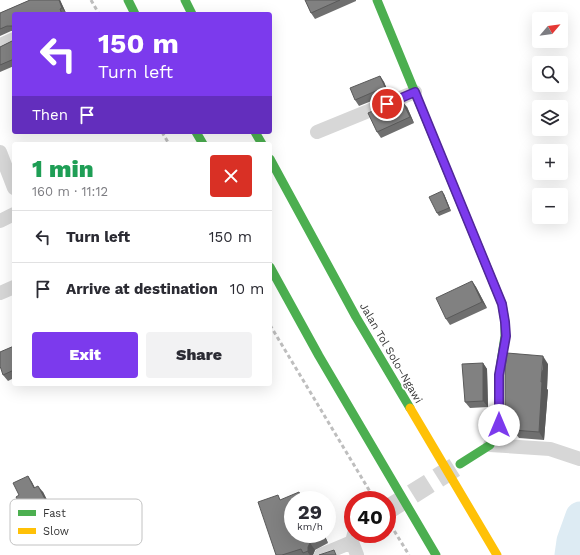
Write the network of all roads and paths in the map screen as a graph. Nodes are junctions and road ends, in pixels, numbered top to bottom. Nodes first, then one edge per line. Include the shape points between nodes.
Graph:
1 (128, 0) edge
2 (185, 0) edge
3 (377, 0) edge
4 (134, 12) edge
5 (191, 12) edge
6 (12, 40) edge
7 (0, 45) edge
8 (415, 92) junction
9 (317, 132) dead end
10 (0, 152) edge
11 (272, 164) edge
12 (12, 183) edge
13 (12, 215) edge
14 (0, 221) edge
15 (272, 271) edge
16 (12, 288) edge
17 (0, 294) edge
18 (490, 445) junction
19 (580, 459) edge
20 (460, 464) tunnel mouth
21 (344, 543) edge
22 (354, 543) edge
23 (321, 555) edge
24 (357, 555) edge
25 (436, 555) edge
26 (497, 555) edge

1 - 4 main road
2 - 5 main road
3 - 8 main road
6 - 7 street
8 - 9 street
8 - 18 main road via 502,304 506,336 499,375 499,425
10 - 12 street
11 - 26 main road, Jalan Tol Solo–Ngawi via 356,317
13 - 14 street
15 - 25 main road
16 - 17 street
18 - 19 street via 550,449
18 - 20 main road
21 - 23 street
22 - 24 street

